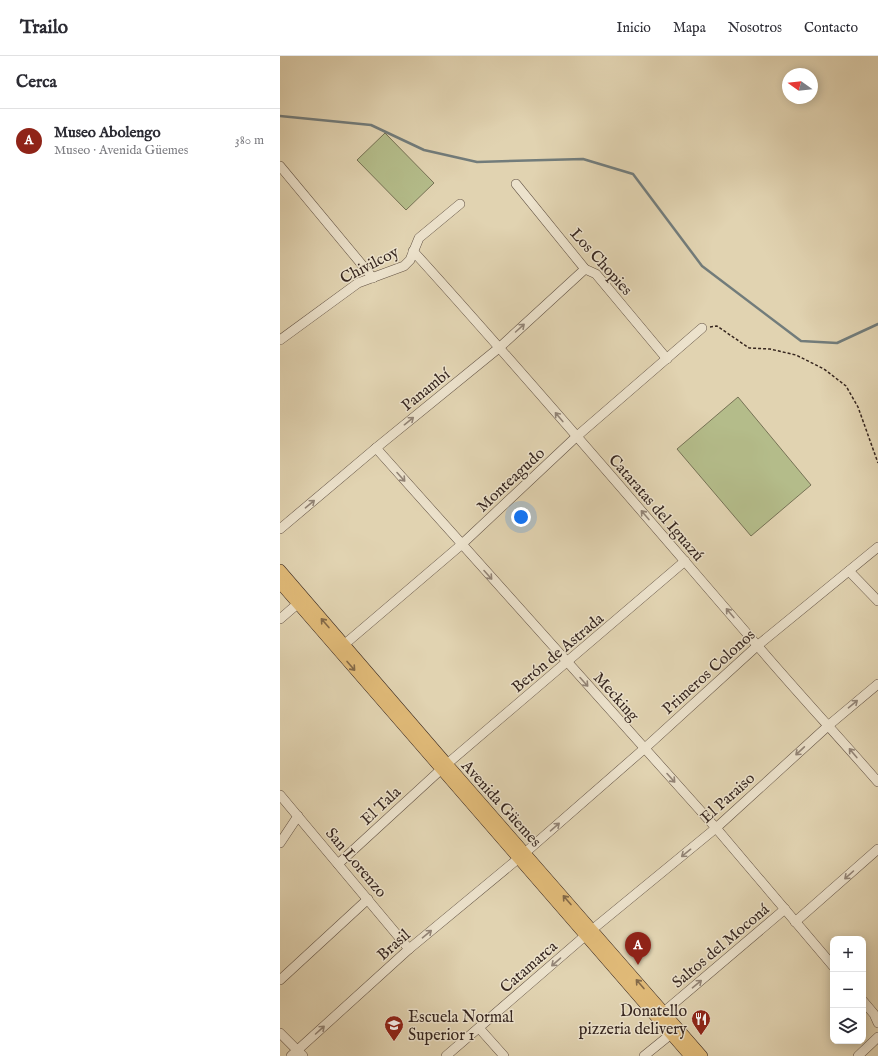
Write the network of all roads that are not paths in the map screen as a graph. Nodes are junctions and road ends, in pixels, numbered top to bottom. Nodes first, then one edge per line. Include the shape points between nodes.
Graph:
1 (280, 166) edge
2 (516, 184) dead end
3 (460, 204) dead end
4 (414, 251) junction
5 (585, 269) junction
6 (372, 278) junction
7 (702, 328) road end
8 (280, 340) edge
9 (500, 347) junction
10 (667, 359) junction
11 (576, 438) junction
12 (376, 448) junction
13 (280, 529) edge
14 (461, 545) junction
15 (878, 547) edge
16 (685, 561) junction
17 (280, 570) edge
18 (849, 571) junction
19 (280, 583) edge
20 (301, 601) junction
21 (878, 601) edge
22 (280, 619) edge
23 (757, 646) junction
24 (341, 647) junction
25 (567, 663) junction
26 (878, 684) edge
27 (829, 725) junction
28 (645, 748) junction
29 (444, 767) junction
30 (878, 782) edge
31 (280, 795) edge
32 (298, 816) junction
33 (716, 828) junction
34 (280, 843) edge
35 (878, 849) edge
36 (522, 855) junction
37 (338, 864) junction
38 (368, 899) junction
39 (785, 909) junction
40 (795, 922) junction
41 (589, 933) junction
42 (409, 949) junction
43 (830, 963) edge
44 (280, 980) edge
45 (866, 1005) edge
46 (660, 1015) junction
47 (878, 1023) edge
48 (479, 1028) junction
49 (674, 1031) junction
50 (280, 1033) edge
51 (878, 1037) edge
52 (297, 1054) edge
53 (446, 1056) edge
54 (504, 1056) edge
55 (644, 1056) edge
56 (690, 1056) edge
57 (702, 1056) edge
58 (858, 1056) edge

1 - 6 street
2 - 5 street, Los Chopies
3 - 4 street, Chivilcoy via 419,238
4 - 6 street, Chivilcoy via 404,266
4 - 9 street, Cataratas del Iguazú
9 -> 5 street, Panambí
5 - 10 street, Los Chopies via 596,274
6 - 8 street, Chivilcoy via 358,283
7 - 10 street, Monteagudo
11 -> 9 street, Cataratas del Iguazú
12 -> 9 street, Panambí
10 - 11 street, Monteagudo
11 - 14 street, Monteagudo
16 -> 11 street, Cataratas del Iguazú
13 -> 12 street, Panambí
12 -> 14 street, Mecking
14 - 24 street, Monteagudo
14 -> 25 street, Mecking
15 - 18 street, Primeros Colonos
23 -> 16 street, Cataratas del Iguazú
16 - 25 street, Berón de Astrada
17 - 20 main road, Avenida Güemes
18 - 21 street
18 - 23 street, Primeros Colonos
19 - 20 main road, Avenida Güemes
20 - 22 street
20 - 24 main road, Avenida Güemes
23 - 27 street, Cataratas del Iguazú
23 - 28 street, Primeros Colonos
24 - 29 main road, Avenida Güemes
25 -> 28 street, Mecking
25 - 29 street, Berón de Astrada
27 -> 26 street, El Paraiso
30 -> 27 street, Cataratas del Iguazú
27 -> 33 street, El Paraiso
28 -> 33 street, Mecking
36 -> 28 street, Primeros Colonos
29 - 36 main road, Avenida Güemes
29 - 37 street, El Tala
31 - 32 street, San Lorenzo
32 - 34 street
32 - 37 street, San Lorenzo
33 - 39 street, Mecking
33 -> 41 street, El Paraiso
35 -> 40 street
36 - 41 main road, Avenida Güemes
42 -> 36 street, Brasil
37 - 38 street, San Lorenzo
38 - 42 street, San Lorenzo
38 - 44 street
39 - 40 street, Mecking
46 -> 39 street, Saltos del Moconá
40 - 43 street, Mecking
41 - 46 main road, Avenida Güemes
41 -> 48 street, Catamarca
52 -> 42 street, Brasil
45 - 47 street
46 - 49 main road, Avenida Güemes
48 - 53 street, Catamarca
48 - 54 street
49 - 55 street
49 - 56 main road, Avenida Güemes
49 - 57 main road, Avenida Güemes
50 - 52 street
51 - 58 street

